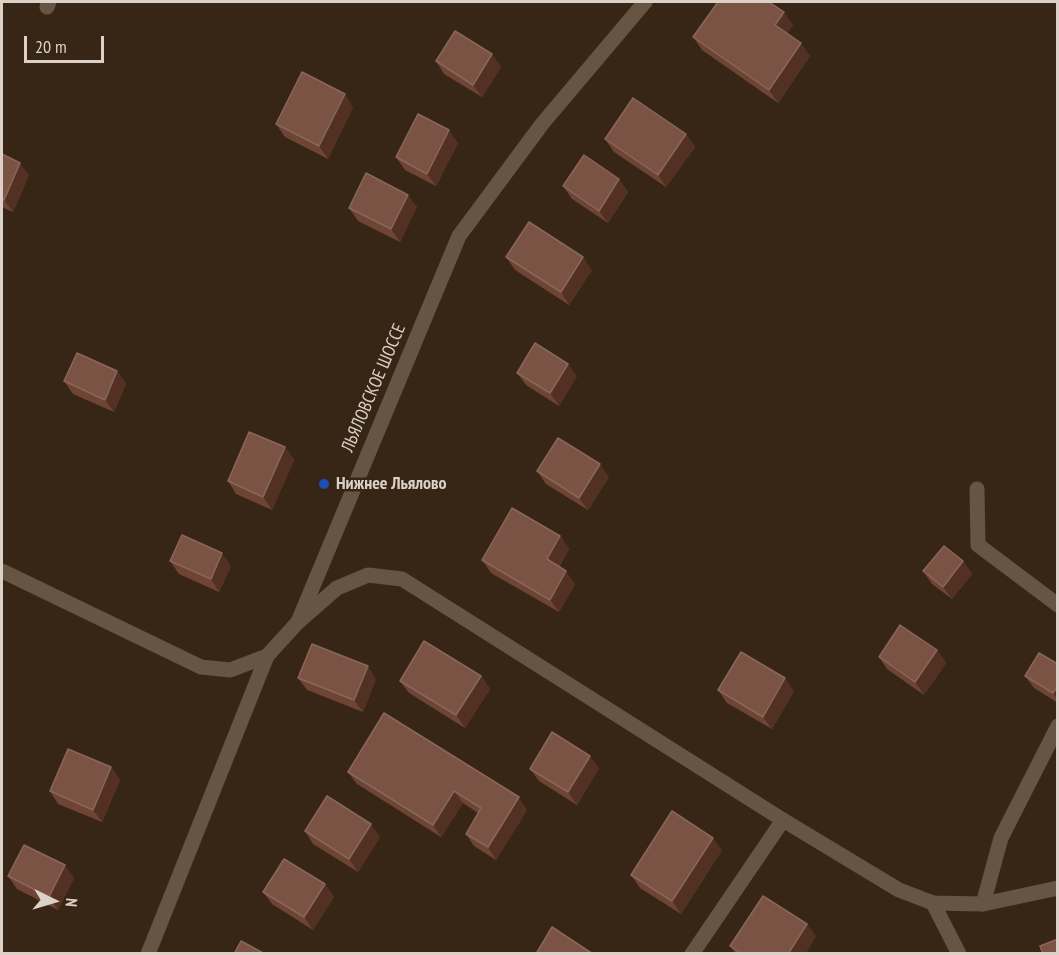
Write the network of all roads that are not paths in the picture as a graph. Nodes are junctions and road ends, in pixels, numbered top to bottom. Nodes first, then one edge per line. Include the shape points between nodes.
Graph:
1 (645, 2) edge
2 (977, 489) dead end
3 (2, 571) edge
4 (1058, 605) edge
5 (298, 622) junction
6 (267, 656) junction
7 (1058, 726) edge
8 (783, 820) junction
9 (1058, 888) edge
10 (933, 903) junction
11 (983, 904) junction
12 (148, 954) edge
13 (692, 954) edge
14 (959, 954) edge

1 - 5 street, ЛЬЯЛОВСКОЕ ШОССЕ via 542,124 459,236
2 - 4 street via 978,545
3 - 6 street, ЛЬЯЛОВСКОЕ ШОССЕ via 201,667 230,670
5 - 6 street, ЛЬЯЛОВСКОЕ ШОССЕ
5 - 8 street via 337,588 368,575 402,579
6 - 12 street
7 - 11 street via 1001,838
8 - 10 street via 899,890
8 - 13 street
9 - 11 street
10 - 11 street
10 - 14 street

